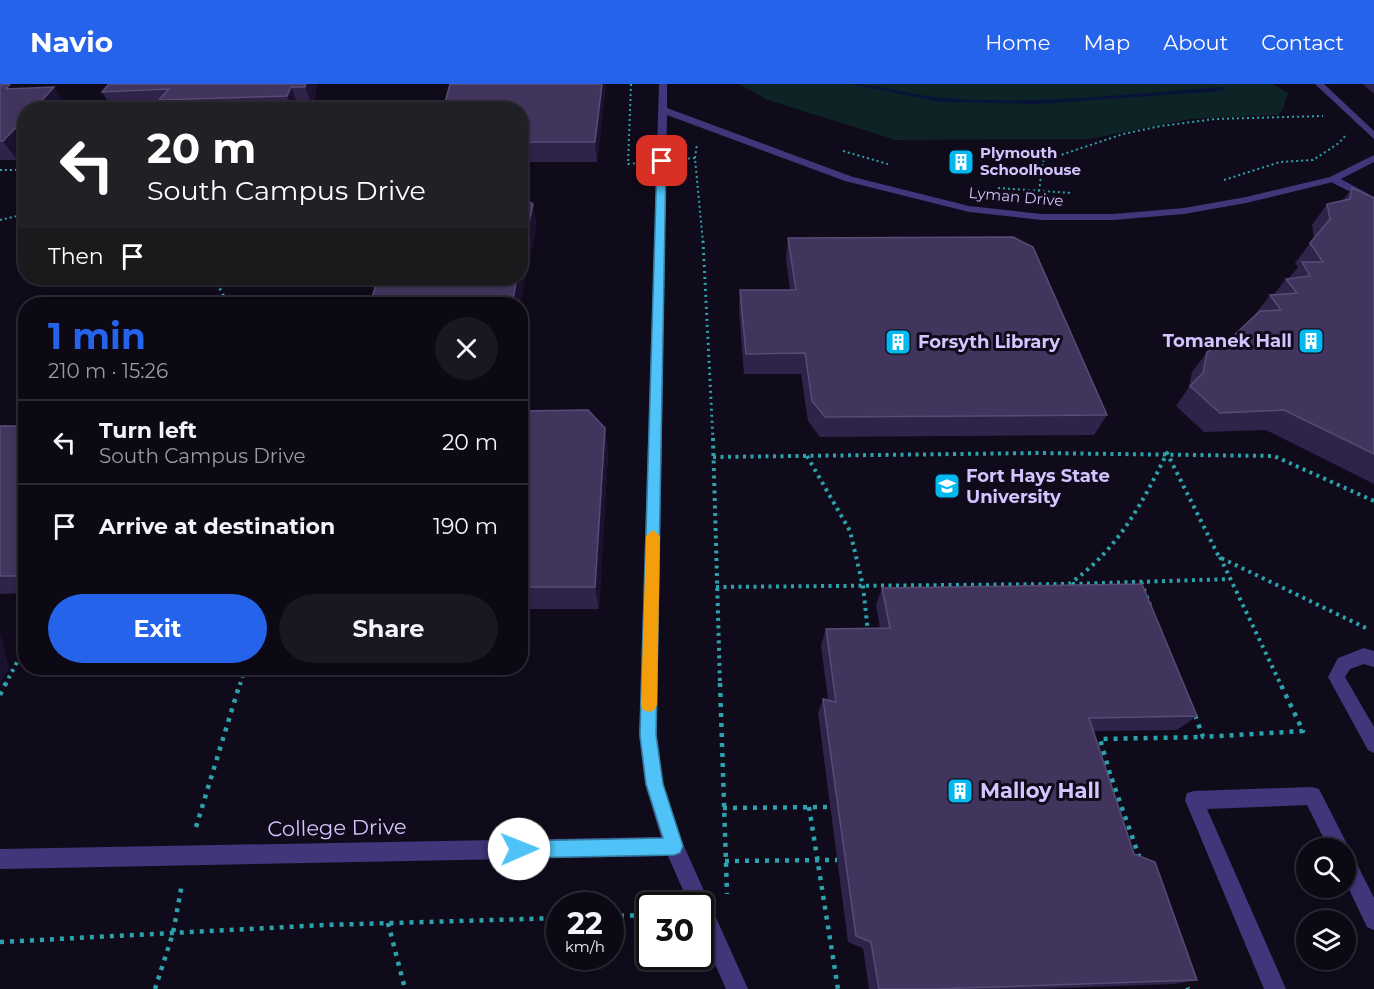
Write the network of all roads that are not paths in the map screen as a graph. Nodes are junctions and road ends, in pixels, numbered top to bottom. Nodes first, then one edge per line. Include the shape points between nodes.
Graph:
1 (663, 84) edge
2 (1319, 84) edge
3 (663, 110) junction
4 (1374, 136) edge
5 (1374, 158) edge
6 (1332, 179) junction
7 (1374, 201) edge
8 (1374, 659) edge
9 (1374, 744) edge
10 (1333, 838) edge
11 (674, 846) junction
12 (0, 858) edge
13 (1356, 883) edge
14 (694, 892) edge
15 (1374, 920) edge
16 (714, 937) edge
17 (737, 989) edge
18 (1275, 989) edge

1 - 3 street
2 - 4 street
3 - 6 street, Lyman Drive via 849,179 969,209 1042,217 1184,211
3 - 11 street via 648,735 654,784
5 - 6 street, Lyman Drive
6 - 7 street
8 - 9 street via 1364,656 1344,663 1336,677
10 - 18 street via 1312,796 1194,800
11 - 12 street, College Drive
11 - 14 street
13 - 15 street
16 - 17 street

